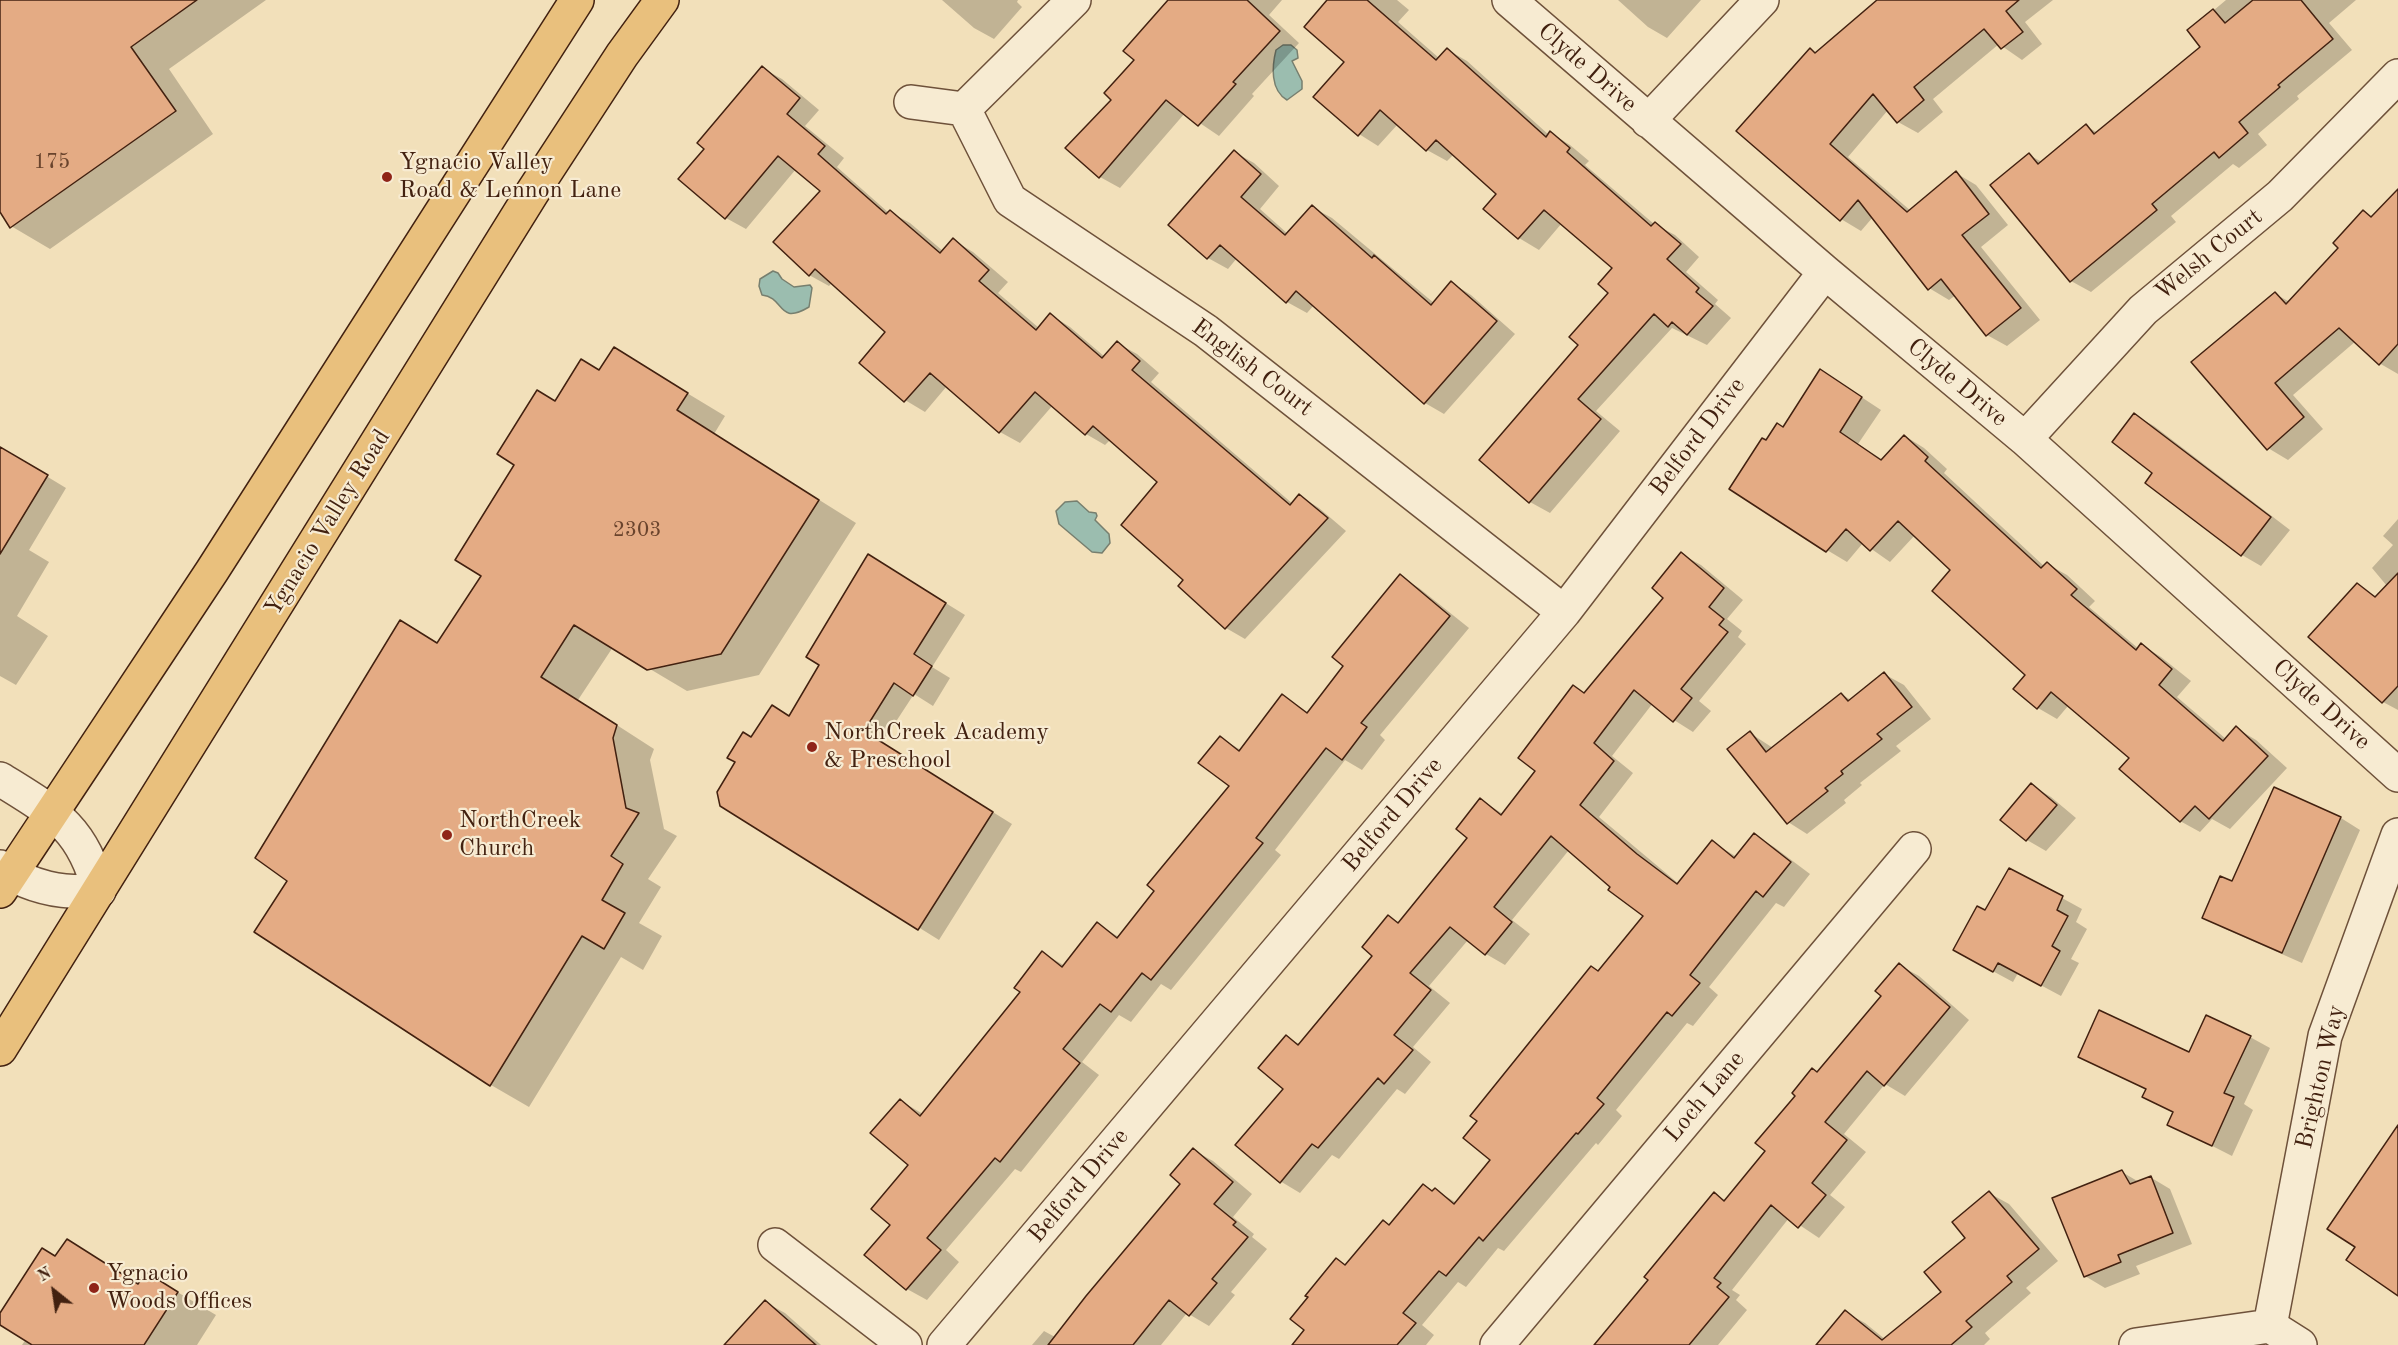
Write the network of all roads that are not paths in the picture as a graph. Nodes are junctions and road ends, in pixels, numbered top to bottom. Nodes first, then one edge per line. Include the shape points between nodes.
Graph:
1 (577, 0) edge
2 (662, 0) edge
3 (1074, 0) edge
4 (1509, 0) edge
5 (1762, 0) edge
6 (2398, 76) edge
7 (910, 102) dead end
8 (964, 109) junction
9 (1648, 121) junction
10 (1825, 272) junction
11 (2025, 440) junction
12 (1564, 612) junction
13 (2398, 775) edge
14 (0, 779) edge
15 (53, 813) junction
16 (2398, 835) edge
17 (1914, 849) dead end
18 (4, 877) edge
19 (99, 891) junction
20 (0, 1049) edge
21 (775, 1245) dead end
22 (2270, 1326) junction
23 (905, 1345) edge
24 (944, 1345) edge
25 (1497, 1345) edge
26 (2136, 1345) edge
27 (2300, 1345) edge

1 - 15 highway
2 - 19 highway, Ygnacio Valley Road via 532,193
3 - 8 street
4 - 9 street, Clyde Drive
5 - 9 street
6 - 11 street, Welsh Court via 2280,196 2143,310
7 - 8 street
8 - 12 street, English Court via 1010,200 1206,331
9 - 10 street, Clyde Drive
10 - 11 street, Clyde Drive
10 - 12 street, Belford Drive
11 - 13 street, Clyde Drive
12 - 24 street, Belford Drive
14 - 15 street
15 - 18 highway
15 - 19 street via 84,848
16 - 22 street, Brighton Way via 2325,1036
17 - 25 street, Loch Lane
18 - 19 street via 53,890
19 - 20 highway, Ygnacio Valley Road
21 - 23 street
22 - 26 street
22 - 27 street

